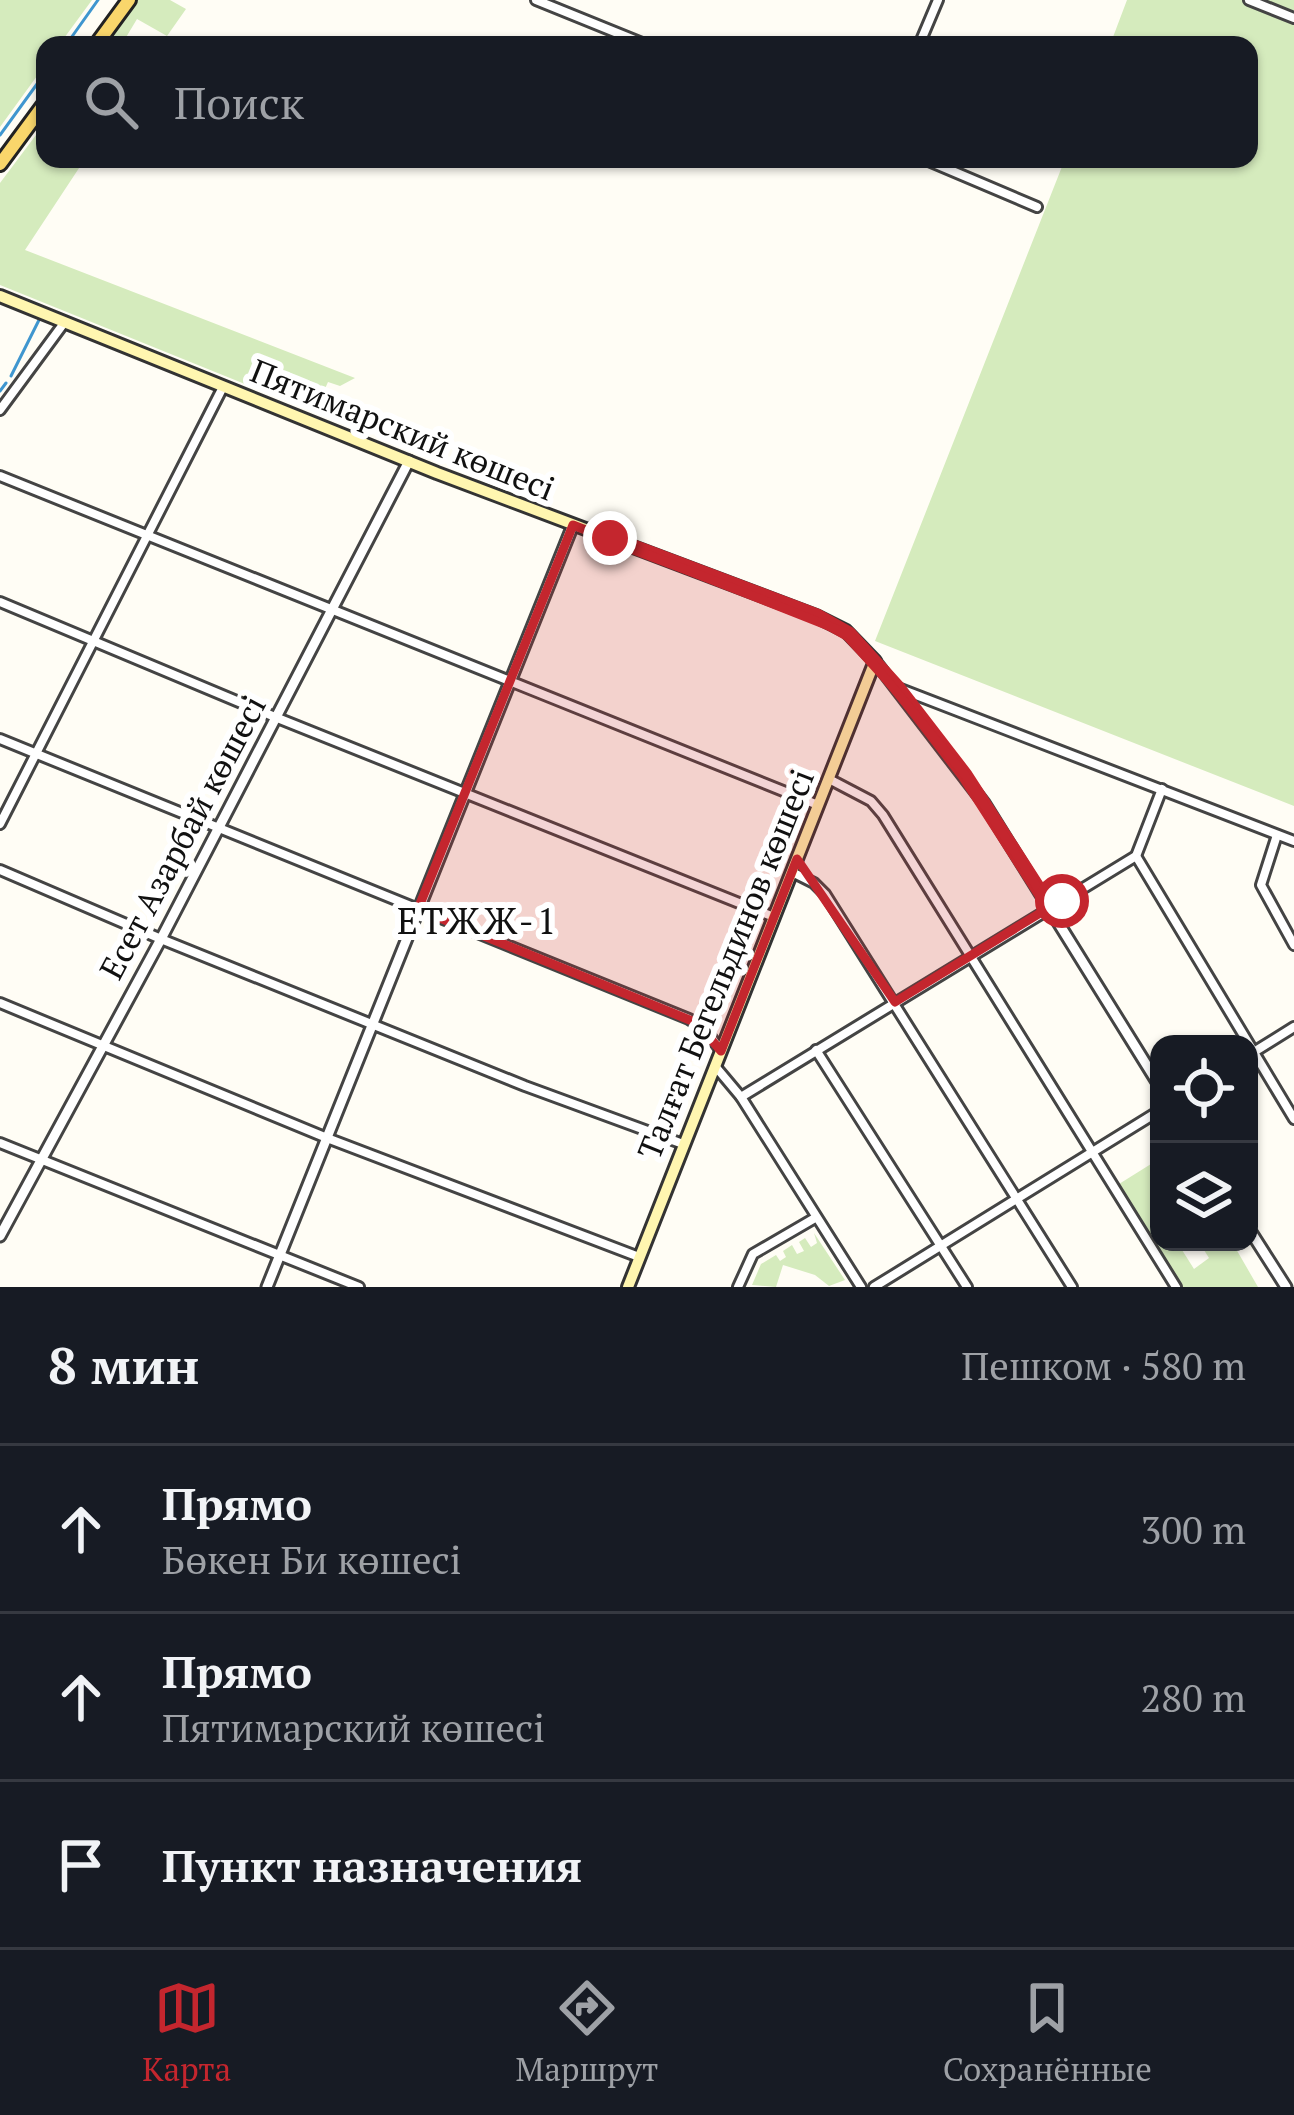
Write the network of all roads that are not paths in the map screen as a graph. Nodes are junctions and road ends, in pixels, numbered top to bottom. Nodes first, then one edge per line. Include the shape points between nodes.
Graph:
1 (125, 0) edge
2 (536, 0) edge
3 (938, 0) edge
4 (1250, 0) edge
5 (1294, 18) edge
6 (99, 36) edge
7 (625, 36) edge
8 (923, 36) edge
9 (36, 115) edge
10 (36, 127) edge
11 (0, 164) edge
12 (945, 168) edge
13 (0, 176) edge
14 (1037, 208) dead end
15 (0, 296) edge
16 (64, 323) junction
17 (224, 387) junction
18 (0, 410) edge
19 (409, 461) junction
20 (0, 476) edge
21 (573, 525) junction
22 (150, 536) junction
23 (0, 602) edge
24 (333, 610) junction
25 (93, 640) junction
26 (875, 661) junction
27 (509, 682) junction
28 (898, 688) junction
29 (275, 717) junction
30 (0, 740) edge
31 (35, 754) junction
32 (827, 778) junction
33 (1162, 789) junction
34 (464, 794) junction
35 (818, 805) junction
36 (0, 824) edge
37 (219, 830) junction
38 (1277, 835) junction
39 (1294, 841) edge
40 (1136, 856) junction
41 (0, 870) edge
42 (792, 872) junction
43 (1050, 907) junction
44 (418, 909) junction
45 (774, 917) junction
46 (161, 939) junction
47 (1294, 945) edge
48 (972, 956) junction
49 (895, 1002) junction
50 (0, 1003) edge
51 (372, 1023) junction
52 (1294, 1027) edge
53 (1241, 1035) edge
54 (100, 1046) junction
55 (1258, 1049) edge
56 (816, 1050) junction
57 (721, 1051) junction
58 (1258, 1062) edge
59 (715, 1066) junction
60 (1150, 1070) edge
61 (741, 1097) junction
62 (1150, 1117) edge
63 (1294, 1119) edge
64 (327, 1138) junction
65 (0, 1143) edge
66 (683, 1144) junction
67 (1094, 1152) junction
68 (40, 1160) junction
69 (1018, 1198) junction
70 (815, 1218) junction
71 (0, 1236) edge
72 (1258, 1242) edge
73 (942, 1245) junction
74 (281, 1253) junction
75 (639, 1257) junction
76 (267, 1287) edge
77 (359, 1287) edge
78 (628, 1287) edge
79 (738, 1287) edge
80 (861, 1287) edge
81 (874, 1287) edge
82 (967, 1287) edge
83 (1072, 1287) edge
84 (1176, 1287) edge
85 (1286, 1287) edge

1 - 6 main road
2 - 7 street
3 - 8 street
4 - 5 street
9 - 11 main road
10 - 13 main road
12 - 14 street
15 - 16 main road, Пятимарский көшесі
16 - 17 main road, Пятимарский көшесі
16 - 18 street
17 - 19 main road, Пятимарский көшесі
17 - 22 street
19 - 21 main road, Пятимарский көшесі
19 - 24 street, Есет Азарбай көшесі
20 - 22 street
21 - 26 main road, Пятимарский көшесі via 817,616
21 - 27 street
22 - 24 street
22 - 25 street
23 - 25 street
24 - 27 street
24 - 29 street, Есет Азарбай көшесі
25 - 29 street
25 - 31 street
26 - 28 street
26 - 32 main road, Талғат Бегельдинов көшесі
27 - 34 street
27 - 35 street
28 - 33 street
28 - 43 street
29 - 34 street
29 - 37 street, Есет Азарбай көшесі
30 - 31 street
31 - 36 street
31 - 37 street
32 - 35 main road, Талғат Бегельдинов көшесі
32 - 48 street via 875,805
33 - 38 street
33 - 40 street
34 - 44 street
34 - 45 street
35 - 42 main road, Талғат Бегельдинов көшесі
37 - 44 street
37 - 46 street, Есет Азарбай көшесі
38 - 39 street
38 - 47 street via 1261,885
40 - 43 street
40 - 53 street
41 - 46 street
42 - 45 main road, Талғат Бегельдинов көшесі
42 - 49 street via 825,894
43 - 48 street
43 - 60 street
44 - 51 street
44 - 57 street via 689,1019
45 - 57 main road, Талғат Бегельдинов көшесі
46 - 51 street
46 - 54 street, Есет Азарбай көшесі
48 - 49 street
48 - 67 street
49 - 56 street
49 - 69 street
50 - 54 street
51 - 64 street
51 - 66 street
52 - 55 street
54 - 64 street
54 - 68 street, Есет Азарбай көшесі
56 - 61 street
56 - 73 street
57 - 59 main road, Талғат Бегельдинов көшесі
58 - 63 street
59 - 61 street
59 - 66 main road, Талғат Бегельдинов көшесі
61 - 70 street
62 - 67 street
64 - 74 street
64 - 75 street
65 - 68 street
66 - 75 main road, Талғат Бегельдинов көшесі
67 - 69 street
67 - 84 street
68 - 71 street, Есет Азарбай көшесі
68 - 74 street
69 - 73 street
69 - 83 street
70 - 79 street via 753,1254
70 - 80 street
72 - 85 street
73 - 81 street
73 - 82 street
74 - 76 street
74 - 77 street
75 - 78 main road, Талғат Бегельдинов көшесі

